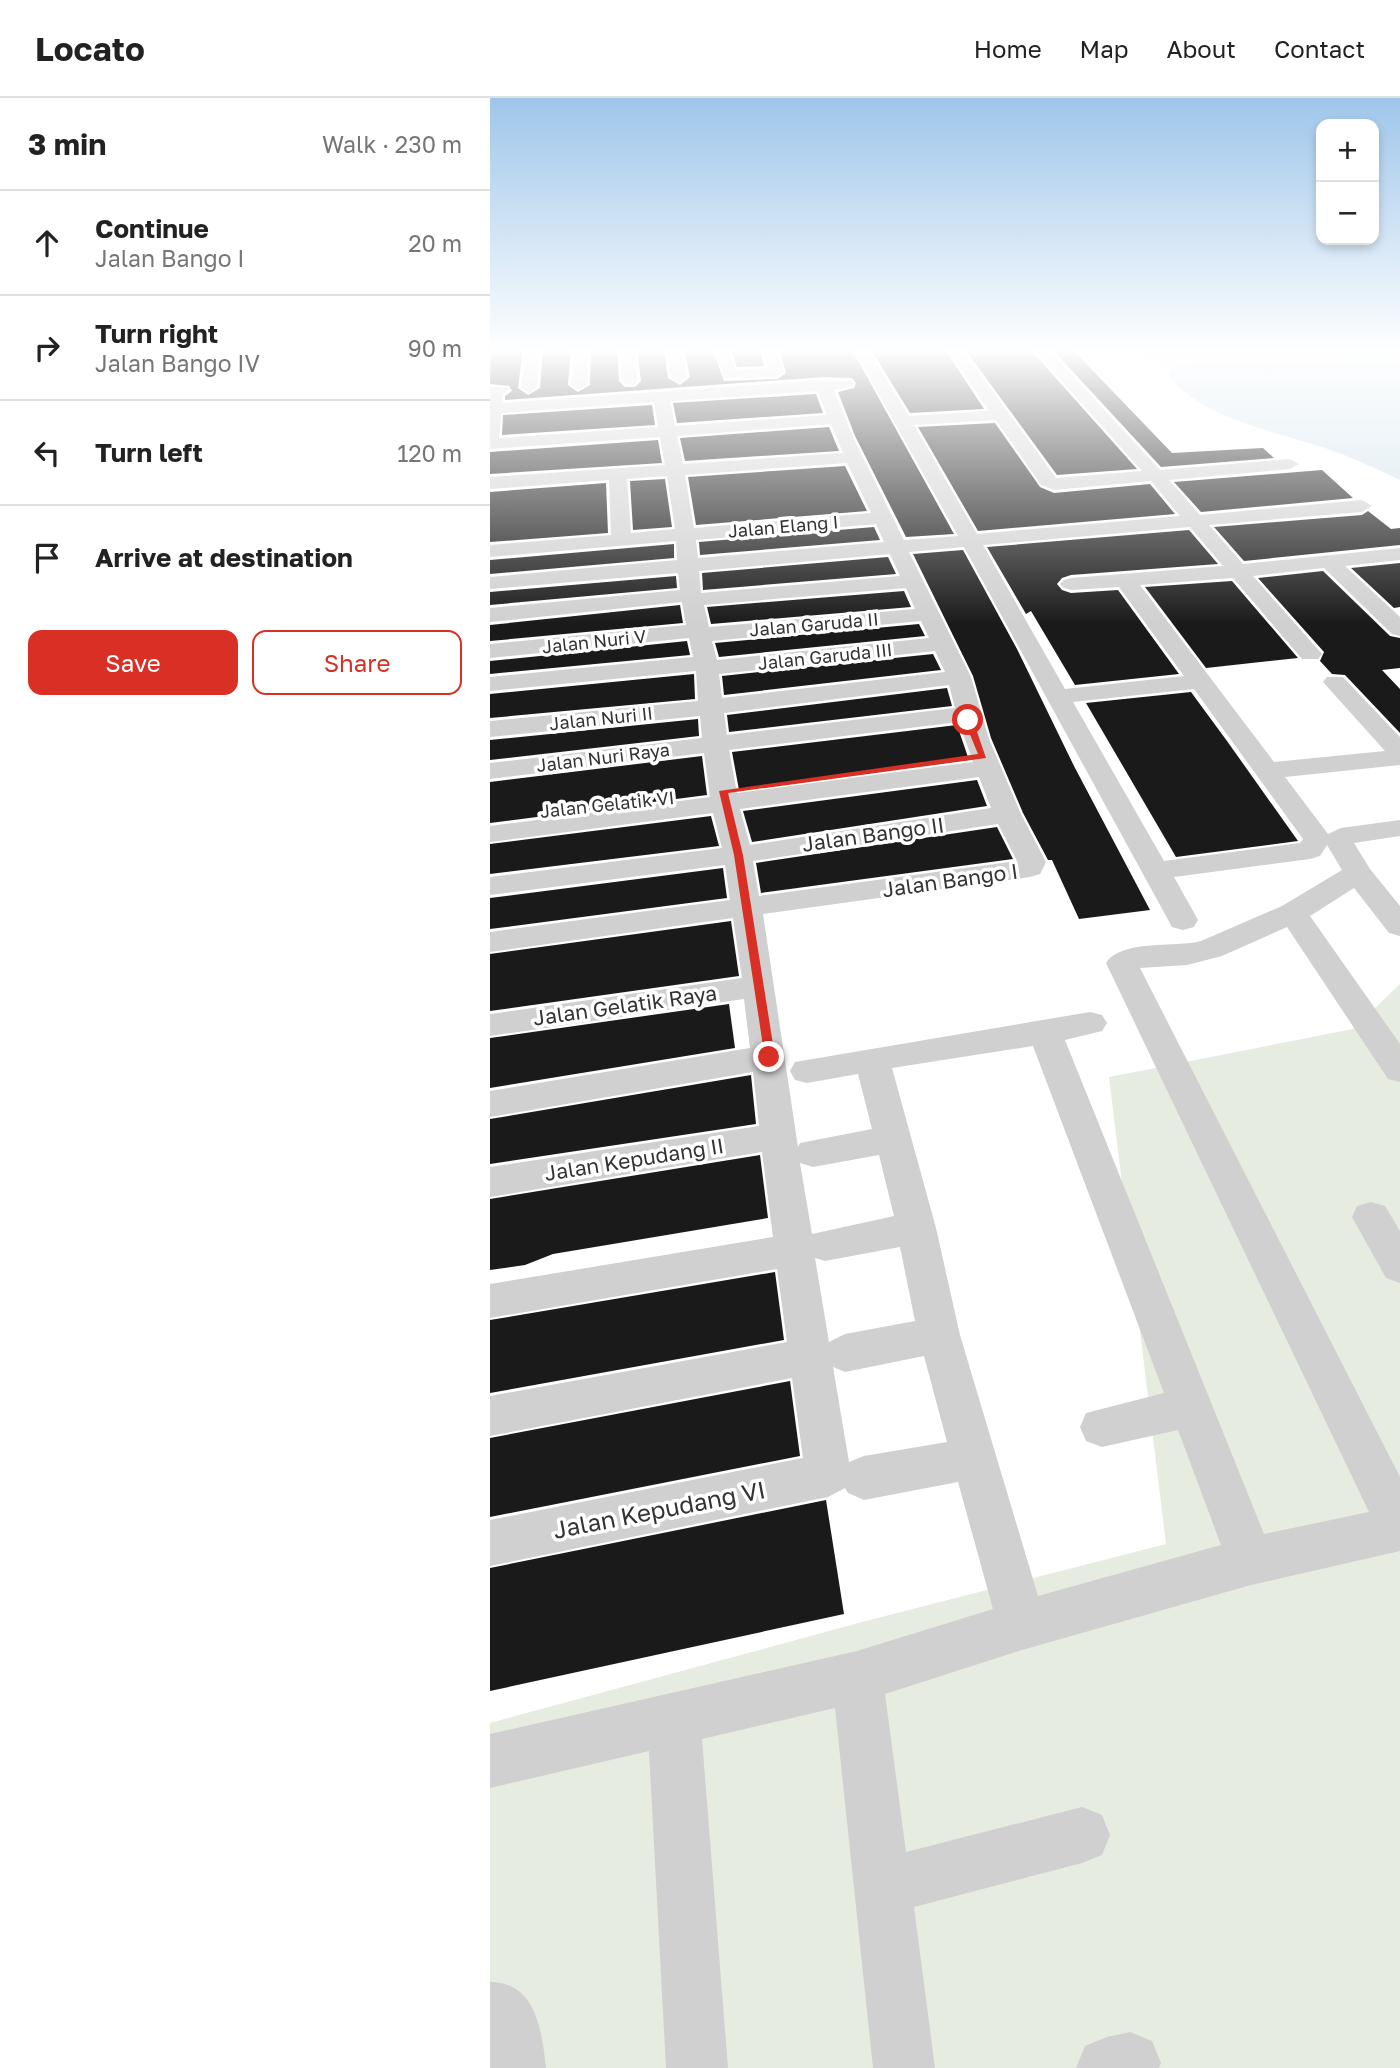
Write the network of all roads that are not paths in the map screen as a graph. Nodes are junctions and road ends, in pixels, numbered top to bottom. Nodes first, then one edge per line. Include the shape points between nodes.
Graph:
1 (664, 440) edge
2 (668, 440) edge
3 (671, 440) edge
4 (680, 440) edge
5 (705, 440) edge
6 (845, 440) edge
7 (914, 440) edge
8 (1018, 440) edge
9 (1123, 440) edge
10 (855, 457) junction
11 (1290, 464) dead end
12 (618, 472) junction
13 (864, 476) junction
14 (1156, 476) junction
15 (838, 478) dead end
16 (490, 483) edge
17 (873, 496) junction
18 (846, 499) dead end
19 (1362, 506) dead end
20 (882, 518) junction
21 (1194, 520) junction
22 (621, 539) junction
23 (971, 541) junction
24 (896, 548) junction
25 (490, 551) edge
26 (1400, 554) edge
27 (1329, 562) junction
28 (1238, 572) junction
29 (913, 580) junction
30 (1126, 581) junction
31 (490, 583) edge
32 (1072, 584) dead end
33 (928, 614) junction
34 (490, 615) edge
35 (698, 623) junction
36 (1400, 629) edge
37 (943, 643) junction
38 (490, 648) edge
39 (1310, 654) dead end
40 (959, 677) junction
41 (1199, 681) junction
42 (1335, 682) dead end
43 (490, 684) edge
44 (1056, 697) junction
45 (712, 704) junction
46 (967, 714) junction
47 (490, 727) edge
48 (715, 744) junction
49 (1400, 752) edge
50 (1400, 757) edge
51 (986, 762) junction
52 (490, 771) edge
53 (1265, 771) junction
54 (724, 798) junction
55 (1007, 814) junction
56 (490, 817) edge
57 (1400, 828) edge
58 (490, 834) edge
59 (738, 855) junction
60 (1155, 871) junction
61 (1358, 873) junction
62 (490, 886) edge
63 (1293, 913) junction
64 (748, 918) junction
65 (1183, 920) dead end
66 (1400, 926) edge
67 (494, 951) edge
68 (760, 986) junction
69 (1090, 1023) dead end
70 (490, 1025) edge
71 (1045, 1033) junction
72 (769, 1057) junction
73 (872, 1059) junction
74 (1400, 1070) edge
75 (807, 1071) dead end
76 (490, 1104) edge
77 (779, 1136) junction
78 (893, 1139) junction
79 (813, 1153) dead end
80 (490, 1182) edge
81 (1371, 1217) dead end
82 (916, 1228) junction
83 (803, 1241) junction
84 (1400, 1266) edge
85 (490, 1281) edge
86 (490, 1301) edge
87 (939, 1335) junction
88 (828, 1355) junction
89 (1192, 1407) junction
90 (490, 1416) edge
91 (1102, 1427) dead end
92 (974, 1458) junction
93 (846, 1477) junction
94 (1400, 1527) edge
95 (490, 1543) edge
96 (1251, 1561) junction
97 (1022, 1625) junction
98 (857, 1676) junction
99 (674, 1718) junction
100 (490, 1761) edge
101 (1082, 1835) dead end
102 (881, 1887) junction
103 (490, 2012) edge
104 (515, 2068) edge
105 (697, 2068) edge
106 (904, 2068) edge

1 - 12 street
2 - 22 street
3 - 35 street
4 - 20 street, Jalan Elang I
5 - 10 street
6 - 10 street, Jalan Bango I
7 - 23 street
8 - 14 street via 1047,481 1054,484
9 - 14 street
10 - 13 street, Jalan Bango I
11 - 14 street
12 - 16 street
12 - 22 street
13 - 15 street
13 - 17 street, Jalan Bango I
14 - 21 street
17 - 18 street
17 - 20 street, Jalan Bango I
19 - 21 street
20 - 24 street, Jalan Bango I
21 - 23 street
21 - 28 street
22 - 25 street
23 - 24 street
23 - 44 street
24 - 29 street, Jalan Bango I
24 - 35 street
26 - 27 street
27 - 28 street
27 - 36 street
28 - 30 street
28 - 39 street
29 - 33 street, Jalan Bango I
29 - 35 street
30 - 32 street
30 - 41 street
31 - 35 street
33 - 35 street, Jalan Garuda II
33 - 37 street, Jalan Bango I
34 - 35 street
35 - 37 street, Jalan Garuda III
35 - 38 street, Jalan Nuri V
35 - 43 street
35 - 45 street
37 - 40 street, Jalan Bango I
40 - 45 street, Jalan Nuri II
40 - 46 street, Jalan Bango I
41 - 44 street
41 - 53 street
42 - 49 street
44 - 60 street
45 - 47 street, Jalan Nuri II
45 - 48 street
46 - 48 street, Jalan Nuri Raya
46 - 51 street, Jalan Bango I
48 - 52 street, Jalan Nuri Raya
48 - 54 street
50 - 53 street
51 - 54 street
51 - 55 street, Jalan Bango I
53 - 60 street via 1315,834 1316,843 1310,850
54 - 56 street, Jalan Gelatik VI
54 - 58 street
54 - 59 street
55 - 59 street, Jalan Bango II
55 - 64 street, Jalan Bango I via 1032,862 1030,868
57 - 61 street via 1338,839
59 - 62 street, Jalan Bango II
59 - 64 street
60 - 65 street
61 - 63 street
61 - 66 street
63 - 74 street
63 - 94 street via 1211,949 1131,958 1122,963
64 - 67 street
64 - 68 street
68 - 70 street, Jalan Gelatik Raya
68 - 72 street
69 - 71 street
71 - 73 street
71 - 89 street
72 - 76 street
72 - 77 street
73 - 75 street
73 - 78 street
77 - 80 street, Jalan Kepudang II
77 - 83 street
78 - 79 street
78 - 82 street
81 - 84 street
82 - 83 street
82 - 87 street
83 - 85 street
83 - 86 street
83 - 88 street
87 - 88 street
87 - 92 street
88 - 90 street
88 - 93 street
89 - 91 street
89 - 96 street
92 - 93 street, Jalan Kepudang VI
92 - 97 street
93 - 95 street, Jalan Kepudang VI
94 - 96 street
96 - 97 street
97 - 98 street
98 - 99 street
98 - 102 street
99 - 100 street
99 - 105 street
101 - 102 street
102 - 106 street
103 - 104 street via 498,2012 511,2028

